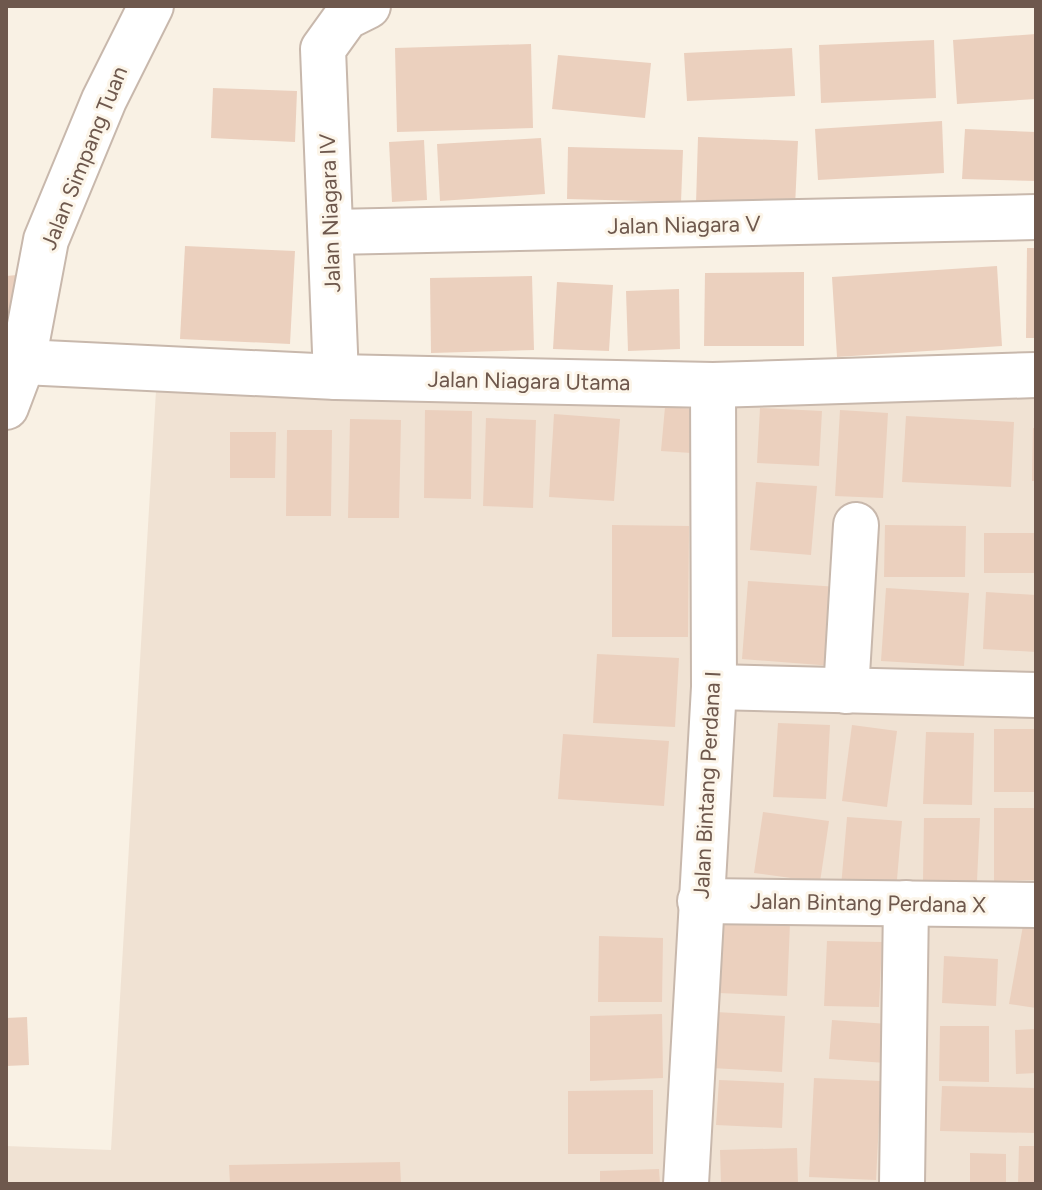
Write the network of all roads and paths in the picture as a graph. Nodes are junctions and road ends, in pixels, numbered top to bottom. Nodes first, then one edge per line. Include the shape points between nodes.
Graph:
1 (151, 6) edge
2 (368, 6) edge
3 (1036, 217) edge
4 (332, 232) junction
5 (23, 362) junction
6 (1036, 375) edge
7 (336, 377) junction
8 (713, 385) junction
9 (6, 407) edge
10 (856, 525) dead end
11 (714, 687) junction
12 (846, 691) junction
13 (1036, 695) edge
14 (700, 901) junction
15 (906, 903) junction
16 (1036, 905) edge
17 (686, 1184) edge
18 (902, 1184) edge

1 - 5 street, Jalan Simpang Tuan via 104,100 46,240
2 - 4 street, Jalan Niagara IV via 346,17 323,49
3 - 4 street, Jalan Niagara V
4 - 7 street, Jalan Niagara IV
5 - 7 street, Jalan Niagara Utama
5 - 9 street, Jalan Simpang Tuan
6 - 8 street, Jalan Niagara Utama
7 - 8 street, Jalan Niagara Utama
8 - 11 street, Jalan Bintang Perdana I
10 - 12 street
11 - 12 street
11 - 14 street, Jalan Bintang Perdana I
12 - 13 street
14 - 15 street, Jalan Bintang Perdana X
14 - 17 street, Jalan Bintang Perdana I
15 - 16 street, Jalan Bintang Perdana X
15 - 18 street

